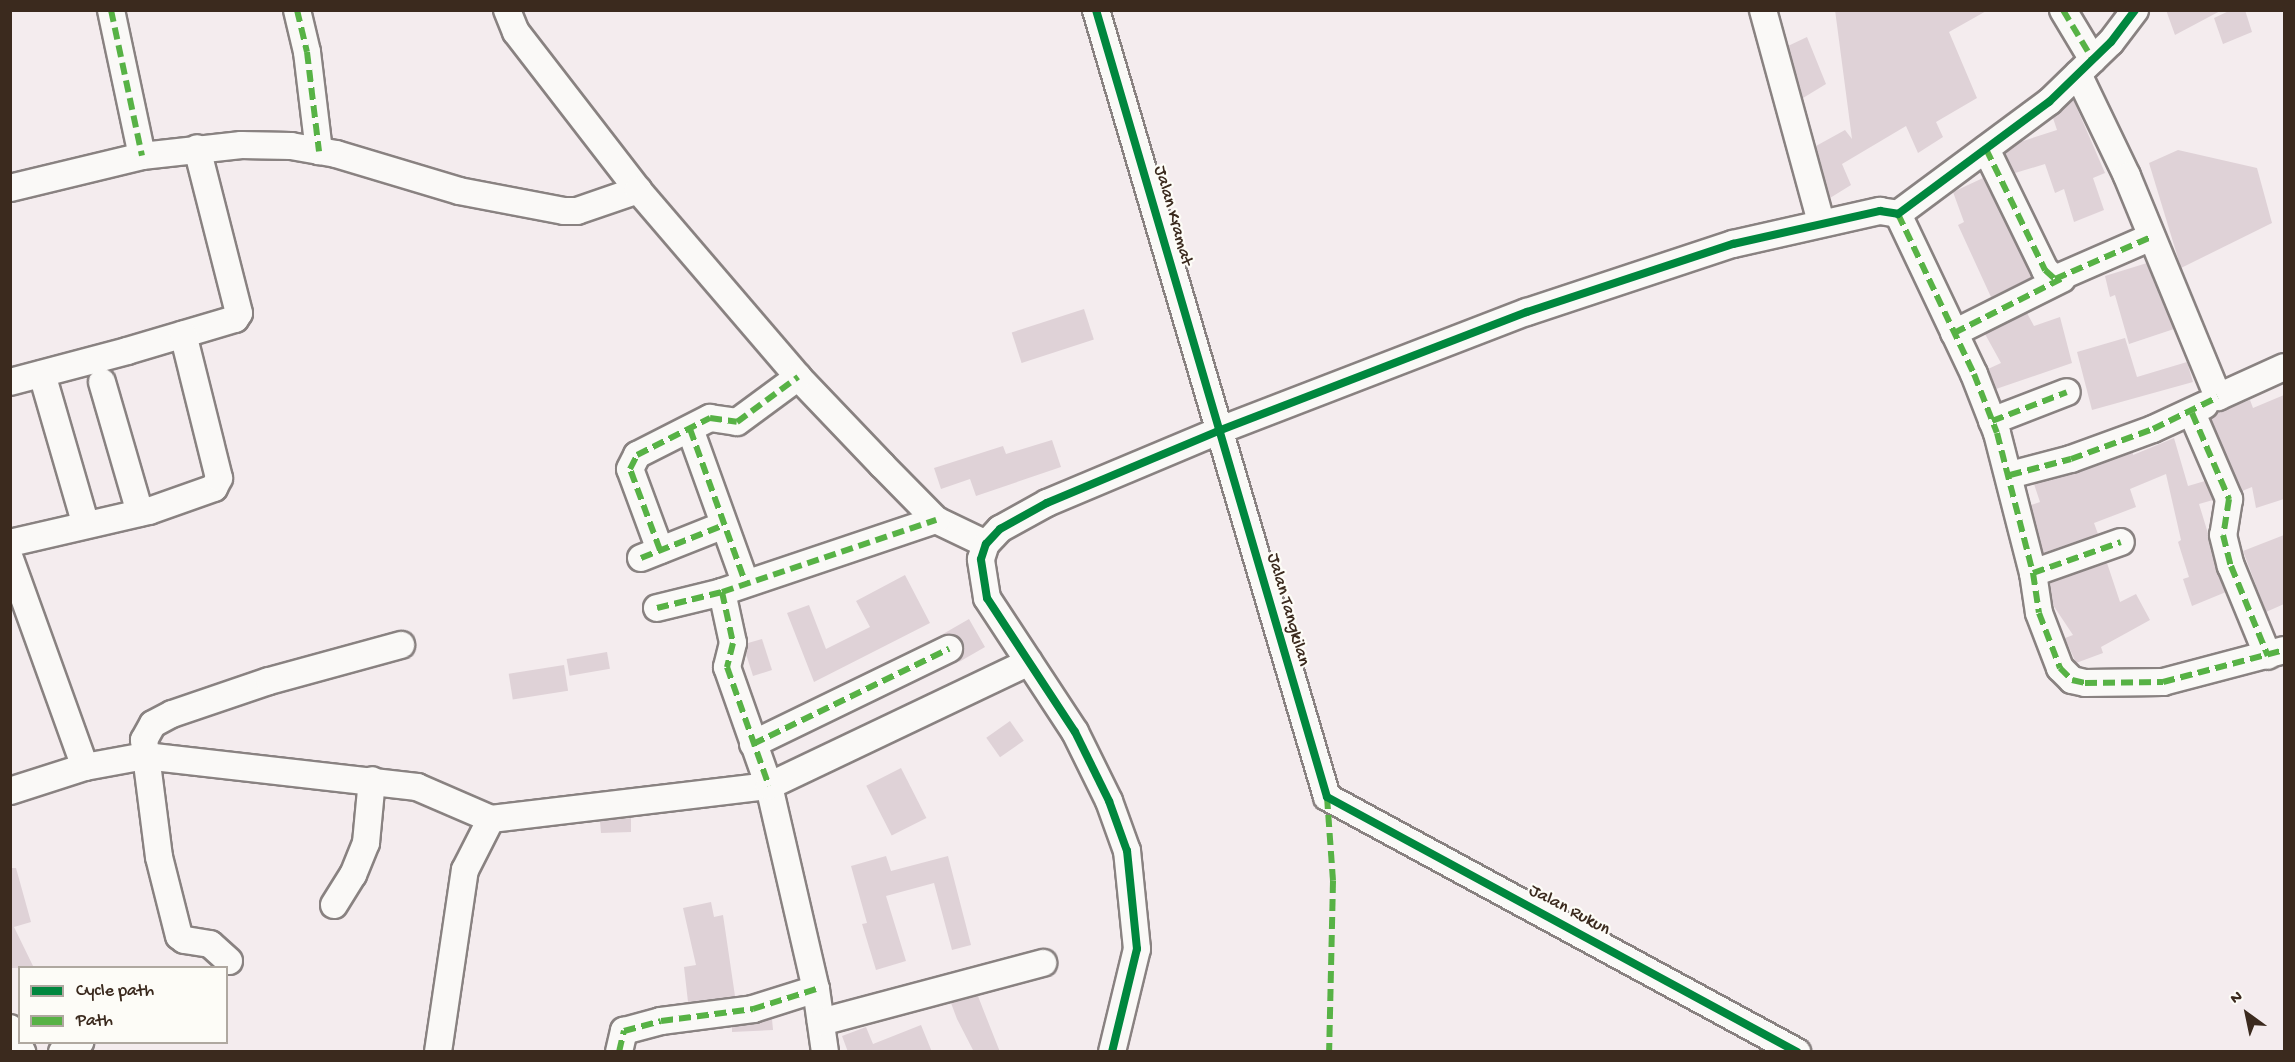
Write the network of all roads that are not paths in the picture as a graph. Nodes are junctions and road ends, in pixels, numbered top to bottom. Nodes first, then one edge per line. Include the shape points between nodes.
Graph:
1 (111, 10) edge
2 (297, 10) edge
3 (507, 10) edge
4 (1096, 10) edge
5 (1763, 10) edge
6 (2063, 10) edge
7 (2135, 10) edge
8 (2085, 67) junction
9 (197, 148) junction
10 (1986, 149) junction
11 (319, 151) junction
12 (142, 156) junction
13 (12, 181) edge
14 (638, 190) junction
15 (1898, 214) junction
16 (1821, 222) junction
17 (2151, 237) junction
18 (2062, 279) junction
19 (1954, 333) junction
20 (183, 334) junction
21 (2284, 367) edge
22 (42, 374) junction
23 (798, 377) junction
24 (10, 382) edge
25 (102, 382) dead end
26 (2067, 392) dead end
27 (2218, 397) junction
28 (2192, 413) junction
29 (1992, 421) junction
30 (690, 429) junction
31 (1218, 430) junction
32 (2010, 475) junction
33 (140, 513) junction
34 (936, 520) junction
35 (86, 525) junction
36 (724, 525) junction
37 (2121, 542) dead end
38 (10, 543) edge
39 (986, 544) junction
40 (10, 559) edge
41 (2033, 573) junction
42 (745, 582) junction
43 (722, 592) junction
44 (657, 608) dead end
45 (401, 645) dead end
46 (949, 649) dead end
47 (2276, 653) edge
48 (1029, 662) junction
49 (753, 744) junction
50 (146, 756) junction
51 (85, 767) junction
52 (372, 780) junction
53 (769, 786) junction
54 (10, 791) edge
55 (1327, 797) joint
56 (491, 819) junction
57 (334, 905) dead end
58 (229, 961) dead end
59 (1043, 963) dead end
60 (816, 990) junction
61 (820, 1022) junction
62 (10, 1028) edge
63 (76, 1044) edge
64 (22, 1052) edge
65 (62, 1052) edge
66 (438, 1052) edge
67 (618, 1052) edge
68 (825, 1052) edge
69 (1112, 1052) edge
70 (1797, 1052) edge

1 - 12 street
2 - 11 street via 307,52
3 - 14 street via 516,32
4 - 31 street, Jalan Kramat
5 - 16 street
6 - 8 street
7 - 8 street
8 - 10 street via 2049,102
8 - 17 street
9 - 11 street via 291,146
9 - 12 street
9 - 20 street via 239,313 235,319
10 - 15 street
10 - 18 street via 2045,270 2055,279
11 - 14 street via 459,191 577,211
12 - 13 street
14 - 23 street
15 - 16 street via 1880,211
15 - 19 street
16 - 31 street via 1733,244 1527,312
17 - 18 street
17 - 27 street
18 - 19 street
19 - 29 street
20 - 22 street
20 - 33 street via 219,478 214,488 200,495
21 - 27 street
22 - 24 street
22 - 35 street
23 - 30 street via 737,422 710,418
23 - 34 street
25 - 33 street
26 - 29 street
27 - 28 street
28 - 32 street via 2071,459
28 - 47 street via 2229,499 2223,536 2231,566
29 - 32 street
30 - 36 street
30 - 36 street via 637,455 631,462 650,554
31 - 39 street via 1017,517
31 - 55 street, Jalan Tangkilan
32 - 41 street
33 - 35 street
34 - 39 street
34 - 42 street
35 - 38 street
36 - 42 street
37 - 41 street
39 - 48 street via 981,559 987,598
40 - 51 street
41 - 47 street via 2039,613 2054,656 2072,680 2163,682
42 - 43 street
43 - 44 street
43 - 49 street via 733,643 727,668
45 - 50 street via 268,681 172,714 153,724 144,740
46 - 49 street
48 - 53 street
48 - 69 street via 1089,760 1127,851 1137,949
49 - 53 street
50 - 51 street
50 - 52 street
50 - 58 street via 159,857 179,936 210,944
51 - 54 street
52 - 56 street via 417,787
52 - 57 street via 366,843 353,875
53 - 56 street
53 - 60 street
55 - 70 street, Jalan Rukun
56 - 66 street via 465,870
59 - 61 street
60 - 61 street
60 - 67 street via 753,1009 624,1031
61 - 68 street
62 - 64 street
63 - 65 street

